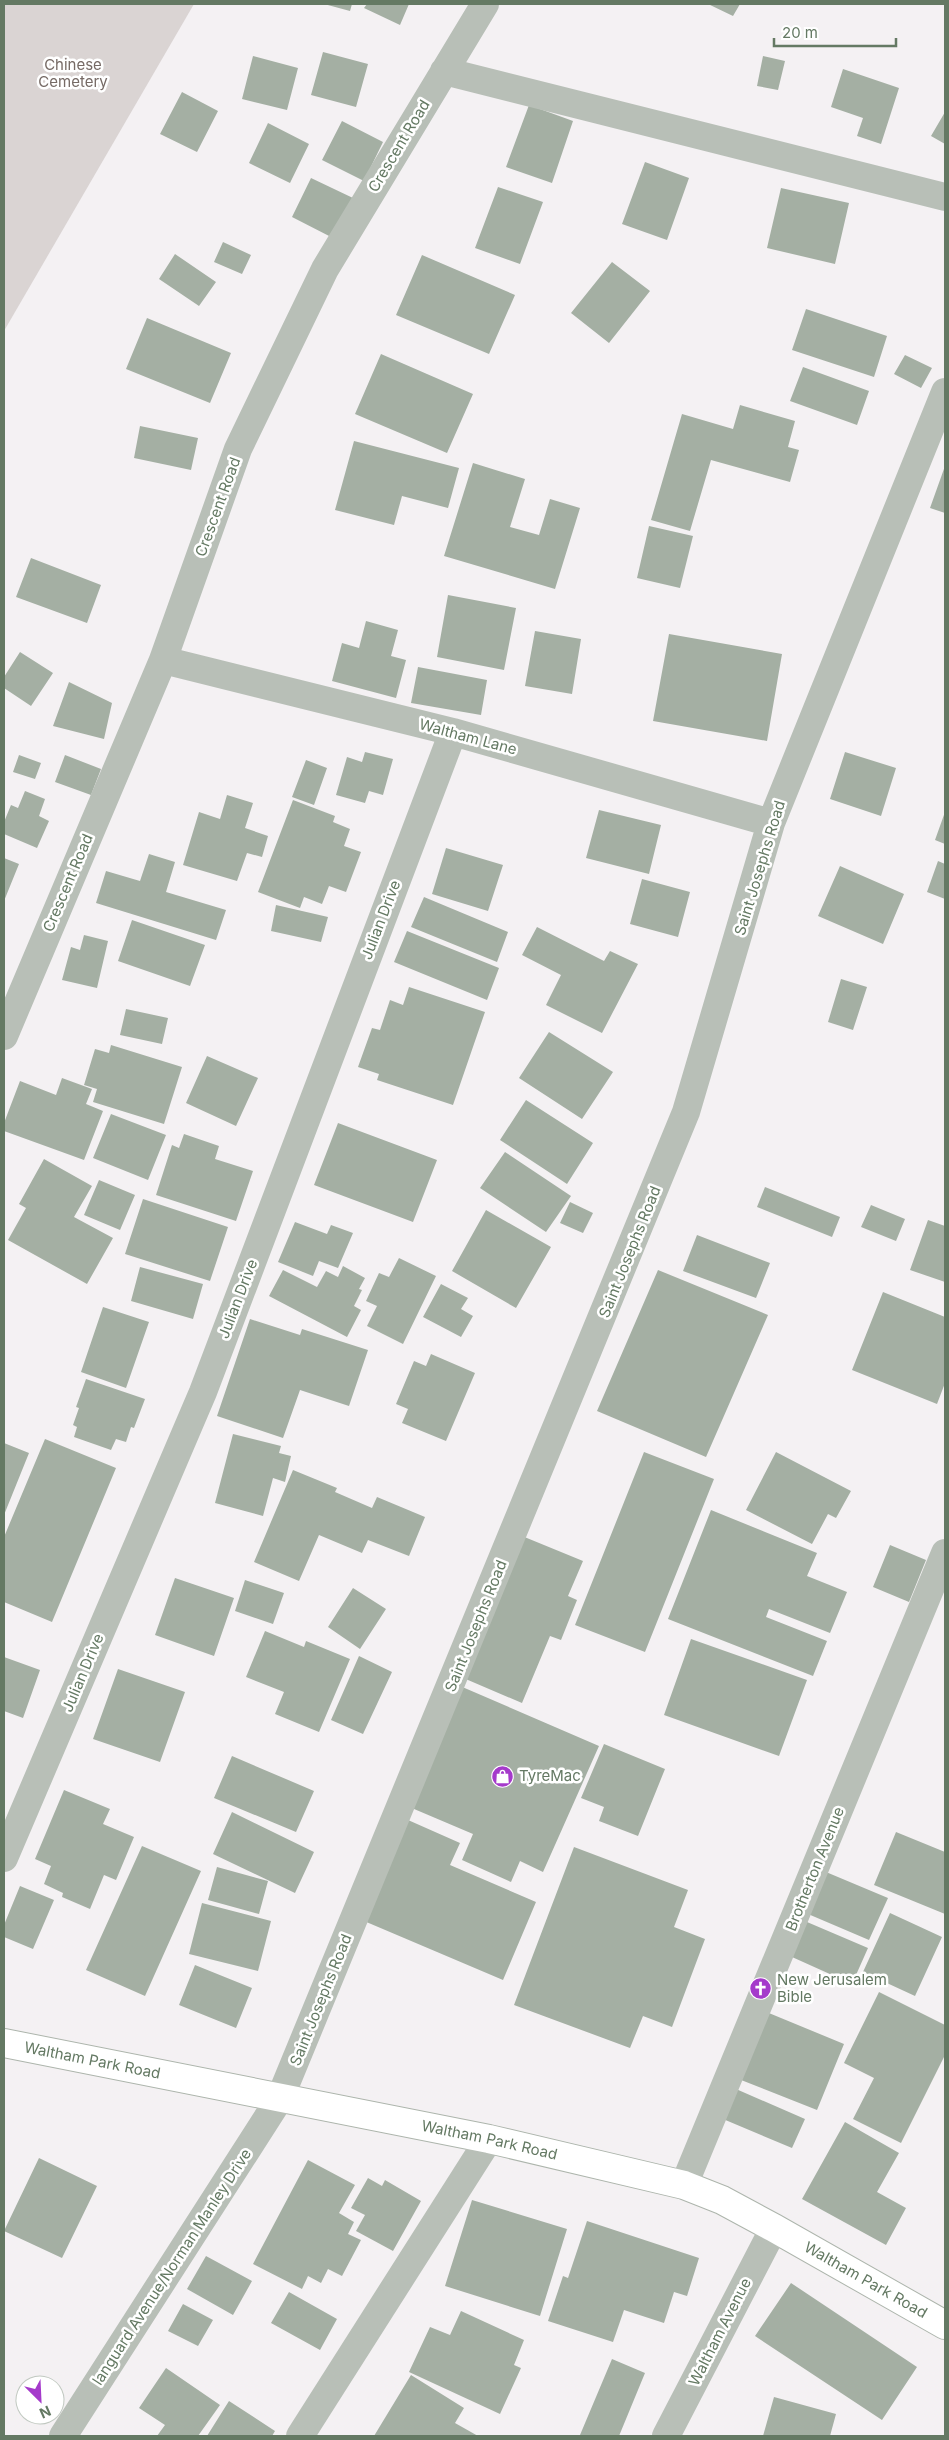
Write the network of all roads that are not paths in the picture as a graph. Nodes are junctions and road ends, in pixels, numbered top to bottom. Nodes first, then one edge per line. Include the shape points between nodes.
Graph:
1 (485, 4) edge
2 (444, 70) junction
3 (945, 197) edge
4 (945, 392) edge
5 (163, 660) junction
6 (453, 732) junction
7 (771, 823) junction
8 (4, 1036) edge
9 (945, 1553) edge
10 (4, 1858) edge
11 (4, 2043) edge
12 (280, 2098) junction
13 (489, 2140) junction
14 (684, 2185) junction
15 (774, 2228) junction
16 (945, 2324) edge
17 (63, 2436) edge
18 (300, 2436) edge
19 (666, 2436) edge

1 - 2 street, Crescent Road
2 - 3 street
2 - 5 street, Crescent Road via 325,269 243,440
4 - 7 street, Saint Josephs Road
5 - 6 street, Waltham Lane
5 - 8 street, Crescent Road
6 - 7 street, Waltham Lane
6 - 10 street, Julian Drive via 203,1392
7 - 12 street, Saint Josephs Road via 686,1112
9 - 14 street, Brotherton Avenue
11 - 12 main road, Waltham Park Road
12 - 13 main road, Waltham Park Road
12 - 17 street, languard Avenue/Norman Manley Drive
13 - 14 main road, Waltham Park Road
13 - 18 street
14 - 15 main road, Waltham Park Road via 722,2200
15 - 16 main road, Waltham Park Road
15 - 19 street, Waltham Avenue

